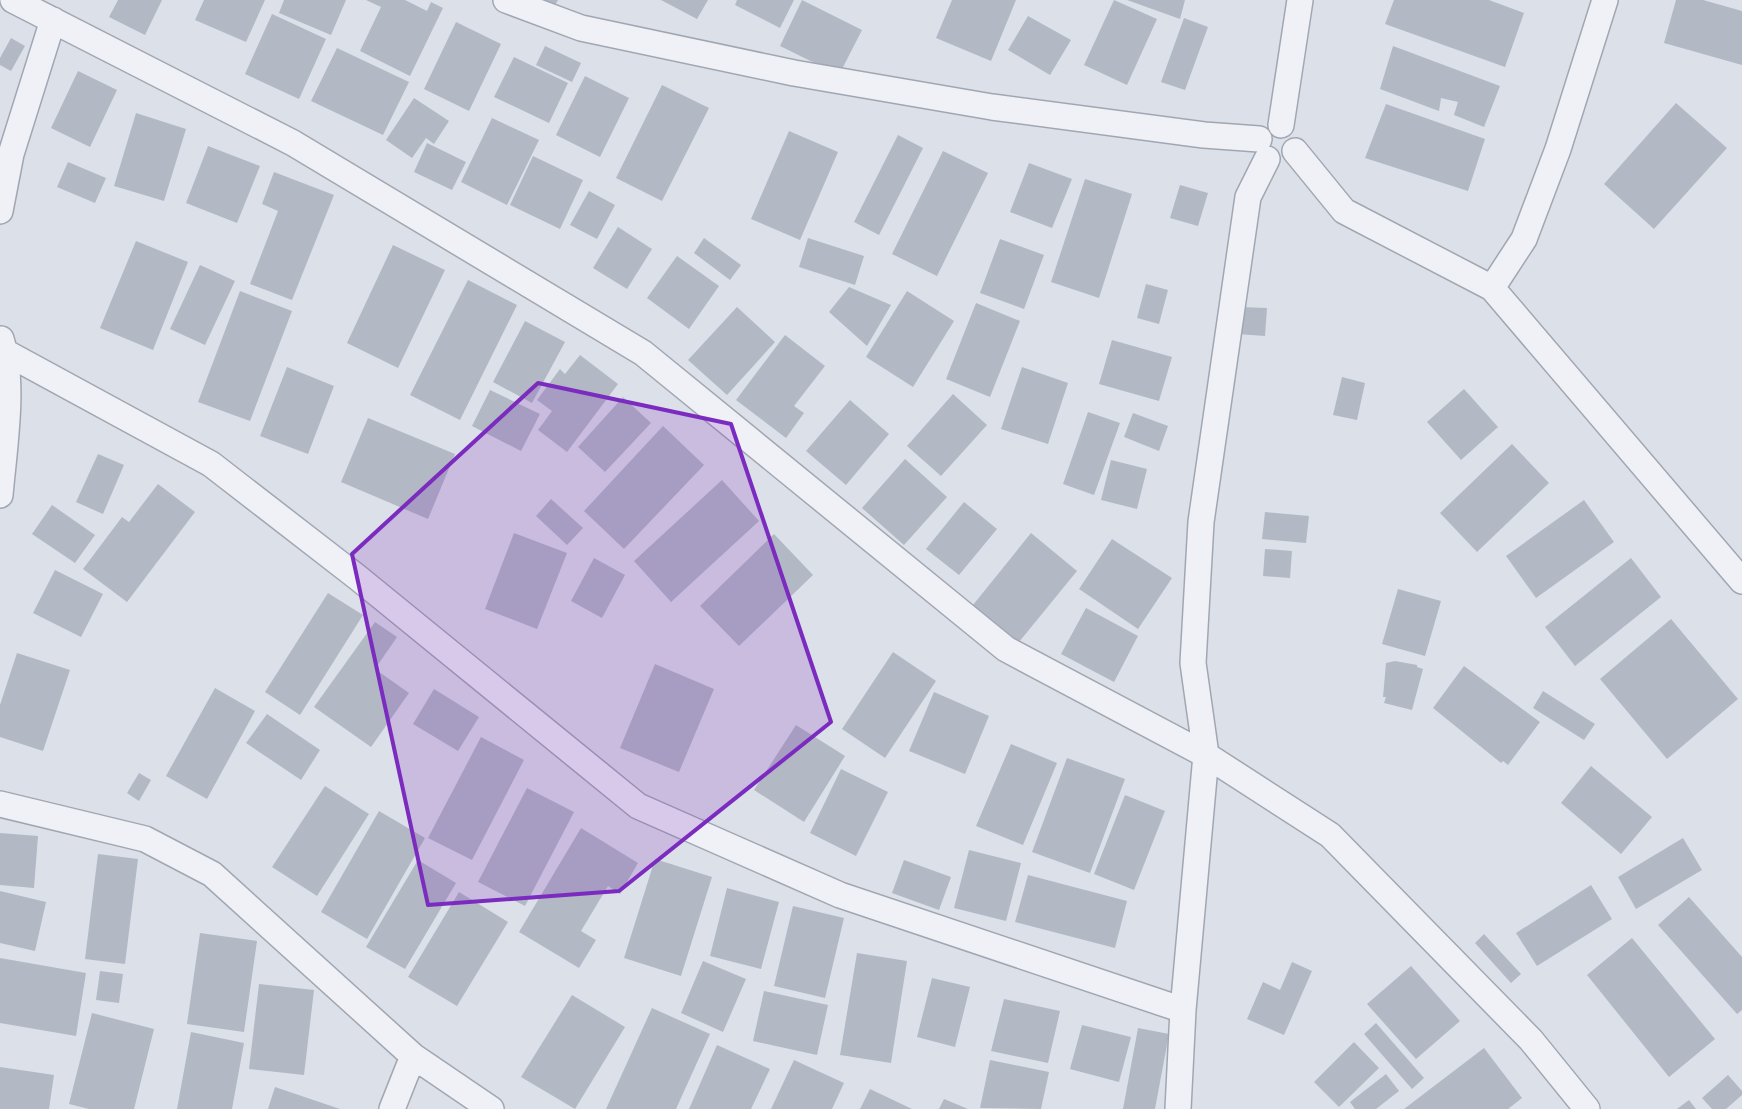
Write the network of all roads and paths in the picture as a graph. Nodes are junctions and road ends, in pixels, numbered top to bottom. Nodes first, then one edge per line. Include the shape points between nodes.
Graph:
1 (13, 0) edge
2 (506, 0) edge
3 (1300, 0) edge
4 (1605, 0) edge
5 (52, 20) junction
6 (1281, 125) junction
7 (1263, 149) junction
8 (1295, 151) junction
9 (0, 210) edge
10 (1492, 288) junction
11 (3, 344) edge
12 (0, 496) edge
13 (1742, 581) edge
14 (1206, 755) junction
15 (0, 804) edge
16 (1183, 1010) junction
17 (413, 1056) junction
18 (392, 1109) edge
19 (491, 1109) edge
20 (1178, 1109) edge
21 (1587, 1109) edge

1 - 5 street
2 - 7 street via 581,28 794,73 992,107 1204,135
3 - 6 street
4 - 10 street via 1558,149 1524,239
5 - 9 street via 11,154
5 - 14 street via 293,143 643,353 1006,649
6 - 7 street via 1270,126
6 - 8 street via 1294,134
7 - 8 street via 1283,162
7 - 14 street via 1248,197 1201,522 1193,663
8 - 10 street via 1344,211
10 - 13 street
11 - 12 street via 7,406
11 - 16 street via 211,464 358,577 638,806 840,895
14 - 16 street
14 - 21 street via 1330,835 1531,1040
15 - 17 street via 145,839 212,874
16 - 20 street
17 - 18 street
17 - 19 street

